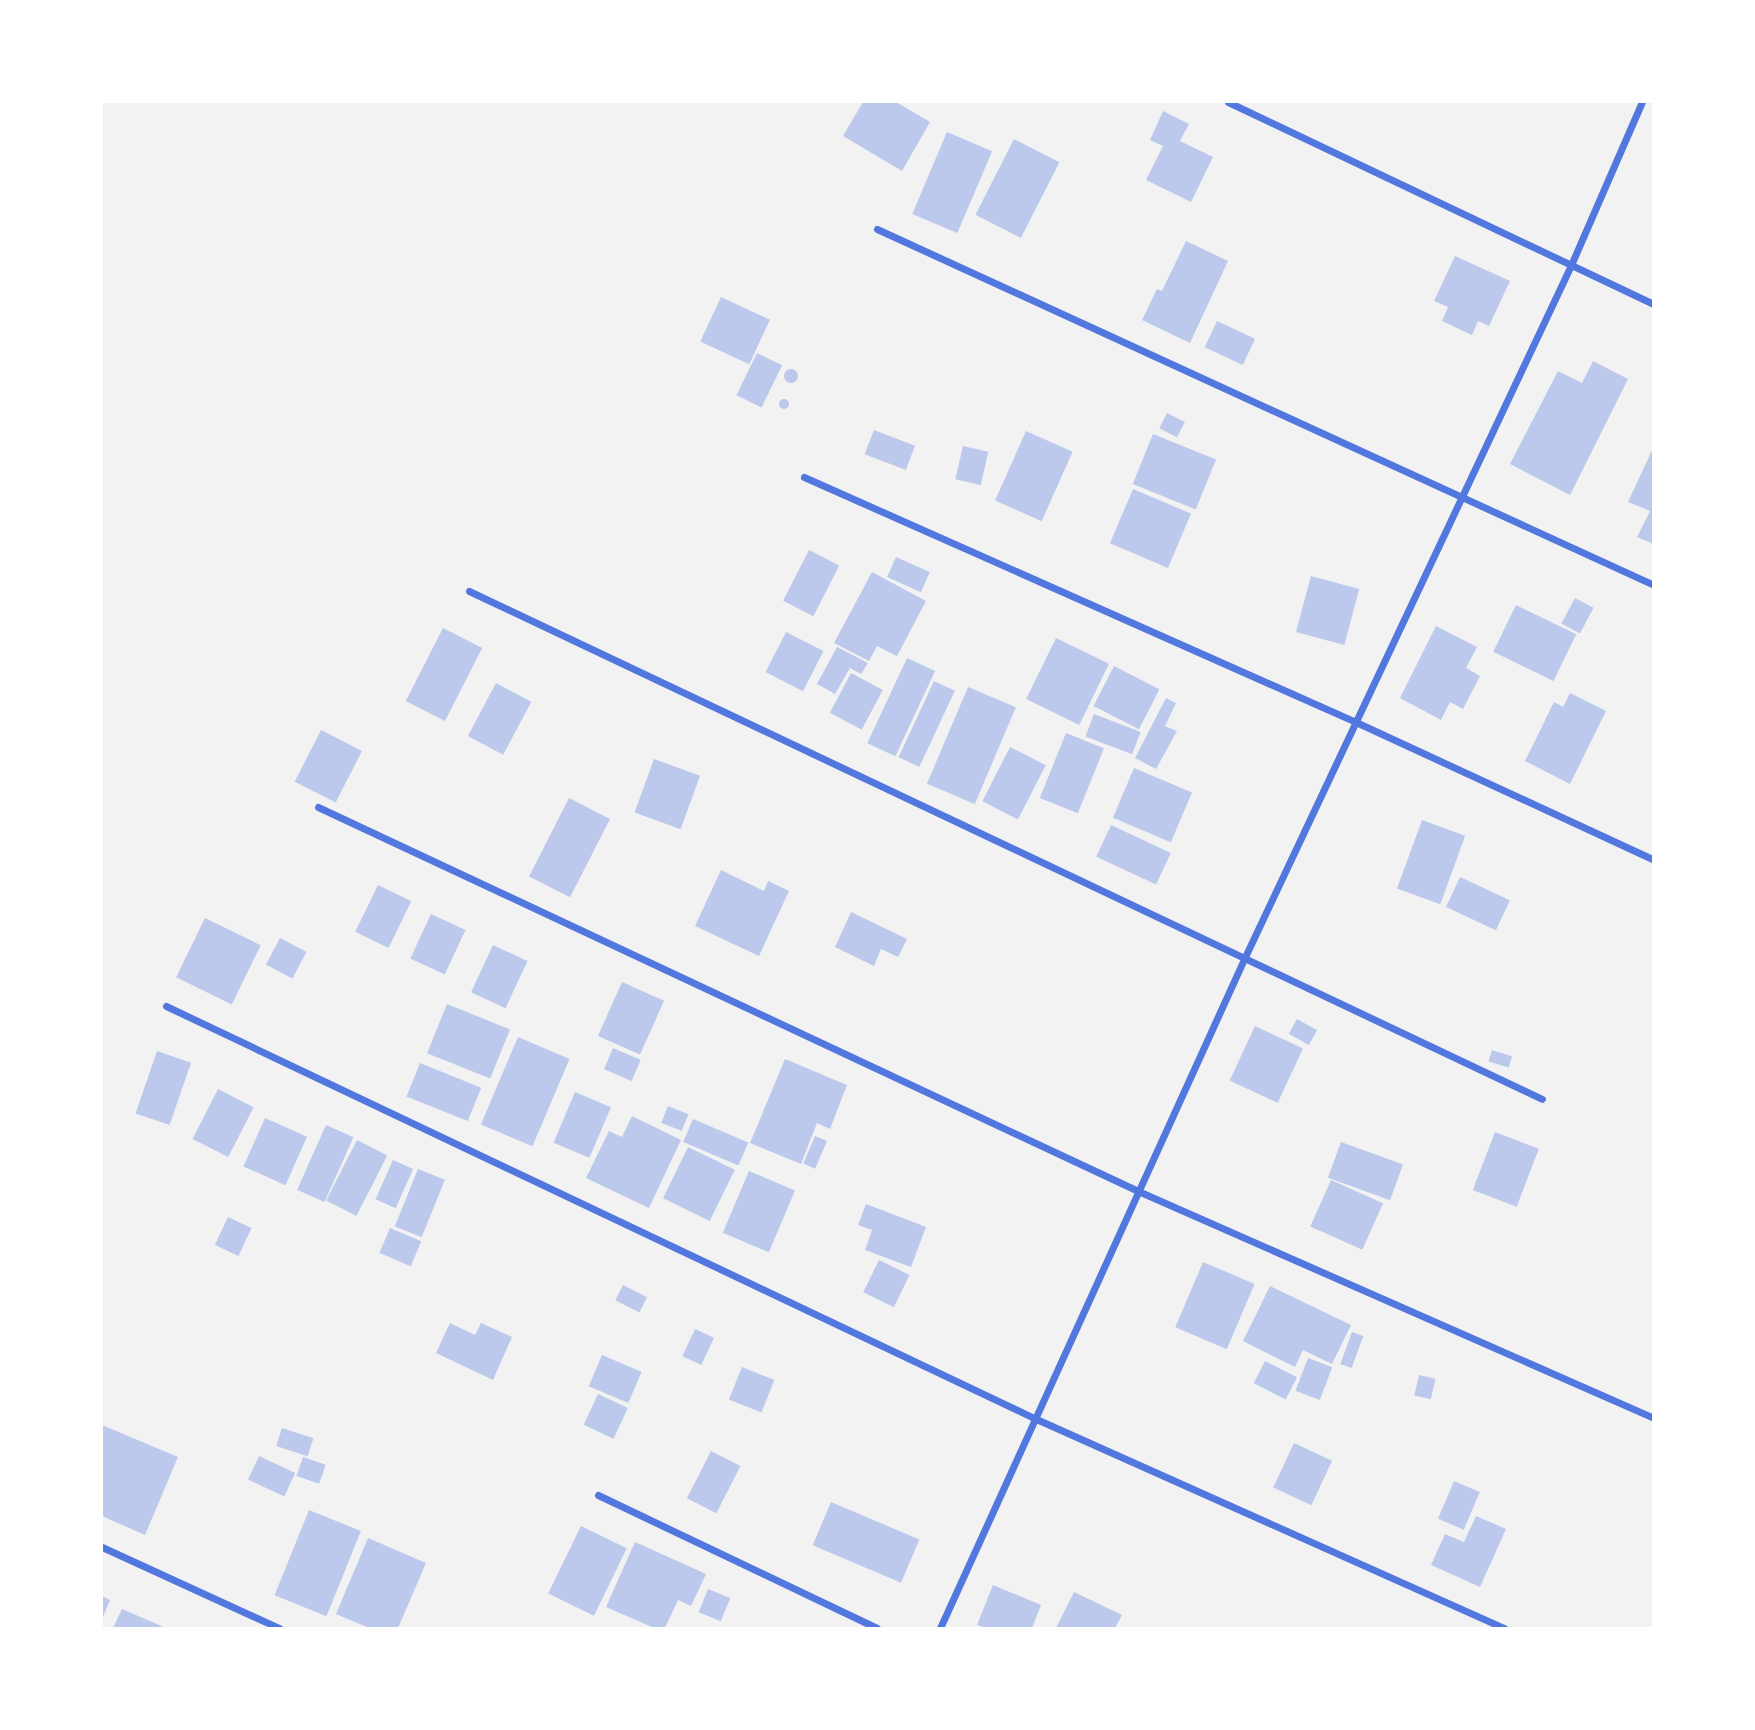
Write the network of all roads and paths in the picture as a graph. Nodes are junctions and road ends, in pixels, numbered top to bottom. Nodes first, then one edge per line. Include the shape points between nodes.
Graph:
1 (1228, 102) edge
2 (1642, 102) edge
3 (877, 229) dead end
4 (1571, 265) junction
5 (1654, 304) edge
6 (804, 477) dead end
7 (1463, 498) junction
8 (1654, 584) edge
9 (469, 591) dead end
10 (1358, 723) junction
11 (318, 807) dead end
12 (1654, 860) edge
13 (1244, 960) junction
14 (166, 1006) dead end
15 (1542, 1099) dead end
16 (1138, 1191) junction
17 (1034, 1418) junction
18 (1654, 1418) edge
19 (598, 1495) dead end
20 (102, 1547) edge
21 (279, 1629) edge
22 (877, 1629) edge
23 (940, 1629) edge
24 (1504, 1629) edge

1 - 4 street
2 - 4 street
3 - 7 street
4 - 5 street
4 - 7 street
6 - 10 street
7 - 8 street
7 - 10 street
9 - 13 street
10 - 12 street
10 - 13 street
11 - 16 street
13 - 15 street
13 - 16 street
14 - 17 street
16 - 17 street
16 - 18 street
17 - 23 street
17 - 24 street
19 - 22 street
20 - 21 street

